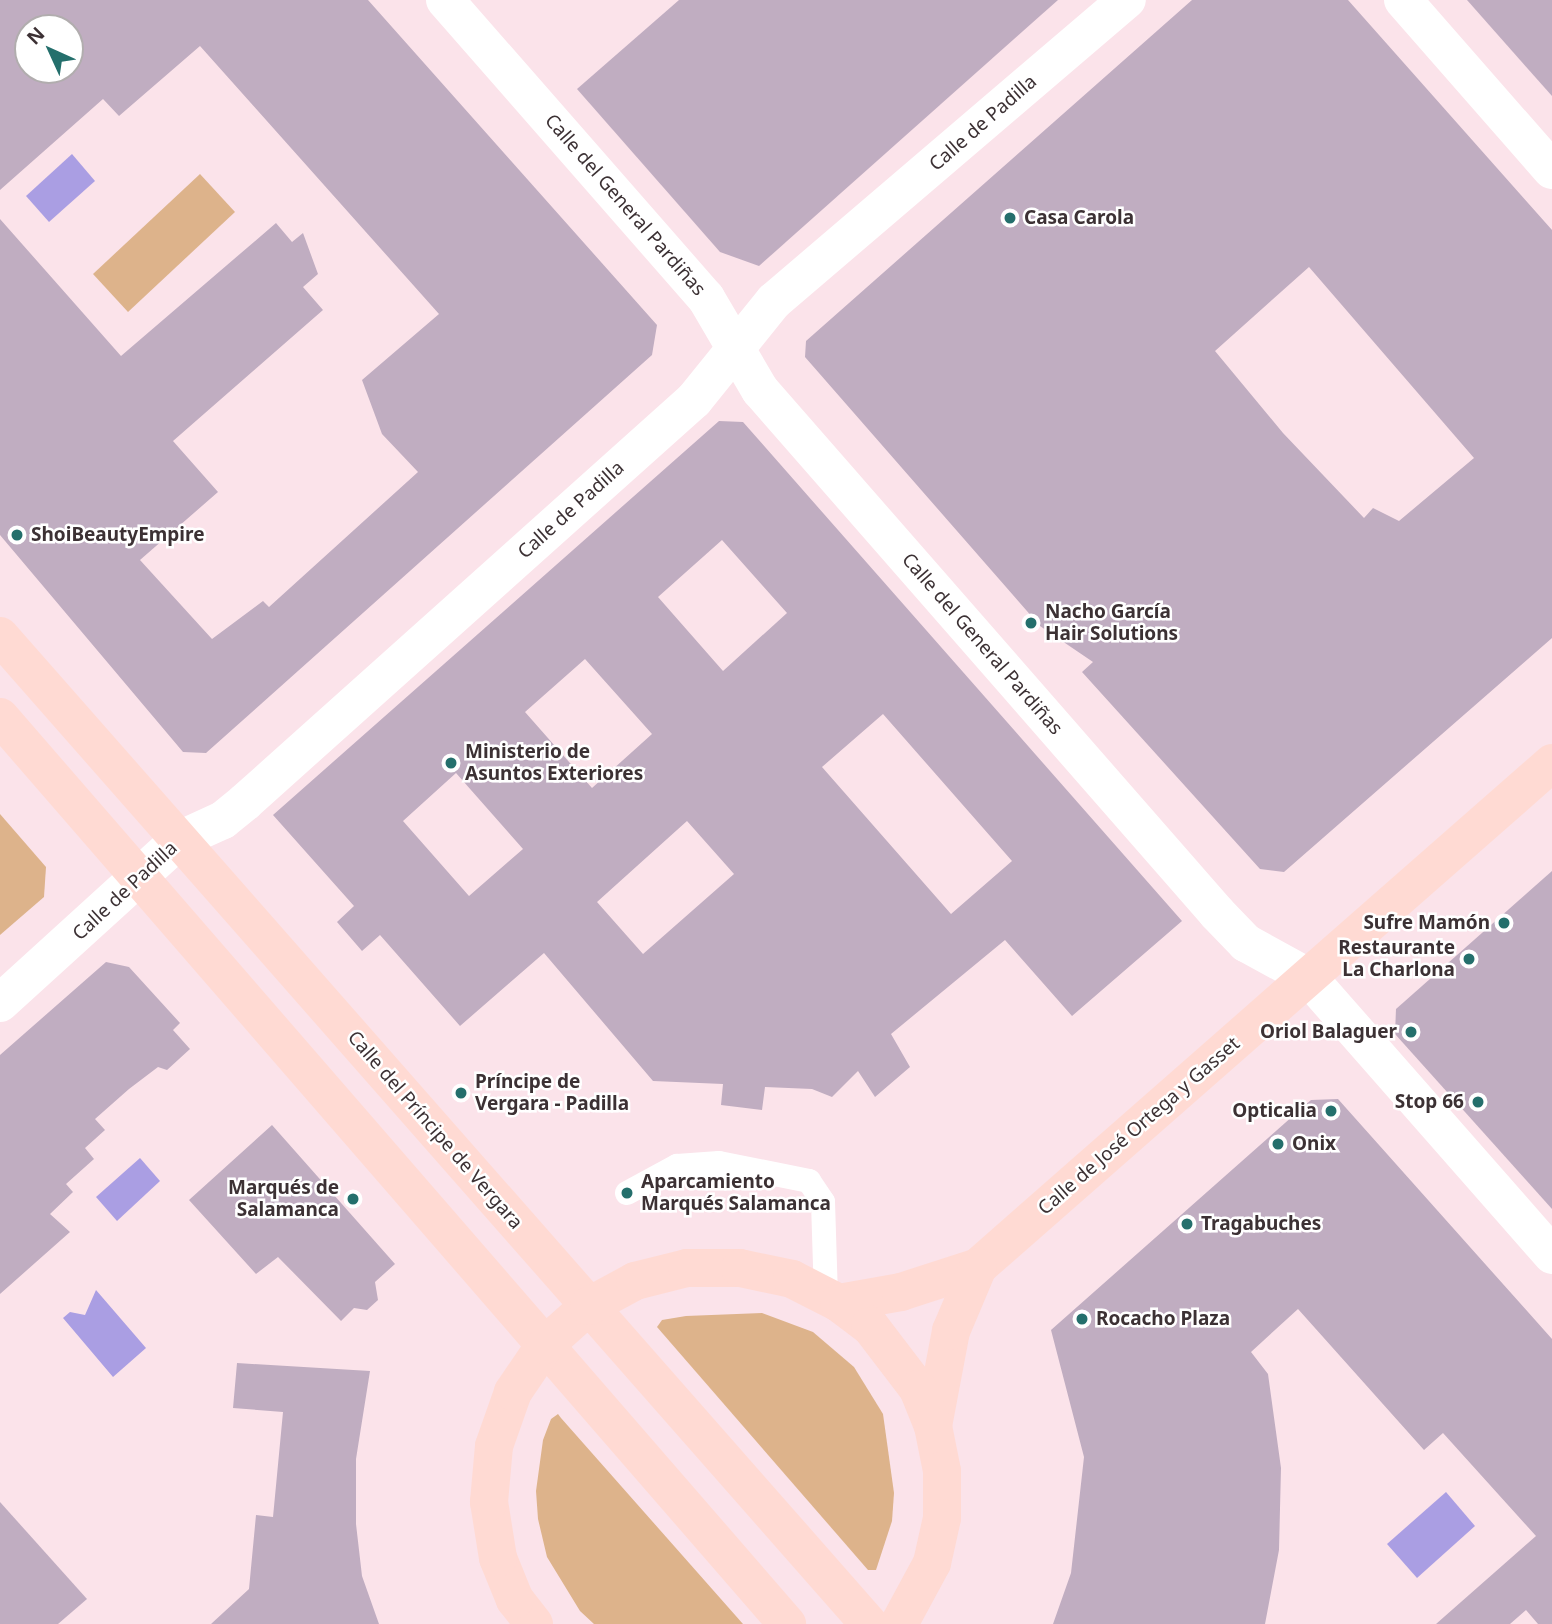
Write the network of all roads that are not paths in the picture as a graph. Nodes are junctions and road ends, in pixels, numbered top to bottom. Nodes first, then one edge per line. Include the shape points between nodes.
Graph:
1 (445, 0) edge
2 (1127, 0) edge
3 (1402, 0) edge
4 (1552, 170) edge
5 (737, 346) junction
6 (0, 636) edge
7 (0, 717) edge
8 (1552, 762) edge
9 (179, 840) junction
10 (139, 874) junction
11 (1308, 976) junction
12 (0, 1003) edge
13 (627, 1193) dead end
14 (1552, 1255) edge
15 (978, 1267) junction
16 (833, 1299) junction
17 (589, 1306) junction
18 (545, 1345) junction
19 (933, 1426) junction
20 (498, 1558) junction
21 (499, 1624) edge
22 (534, 1624) edge
23 (787, 1624) edge
24 (869, 1624) edge
25 (899, 1624) edge

1 - 5 street, Calle del General Pardiñas via 706,298
2 - 5 street, Calle de Padilla via 774,301
3 - 4 street
5 - 9 street, Calle de Padilla via 694,400 245,802 223,820
5 - 11 street, Calle del General Pardiñas via 760,390 1217,913 1246,943
6 - 9 main road, Calle del Príncipe de Vergara
7 - 10 main road
8 - 11 main road, Calle de José Ortega y Gasset
9 - 10 street, Calle de Padilla
9 - 17 main road, Calle del Príncipe de Vergara
10 - 12 street, Calle de Padilla via 92,923
10 - 18 main road
11 - 14 street, Calle del General Pardiñas
11 - 15 main road, Calle de José Ortega y Gasset
13 - 16 lane via 677,1166 719,1163 809,1181 823,1202
15 - 16 main road, Calle de José Ortega y Gasset via 901,1292
15 - 19 main road, Calle de José Ortega y Gasset via 951,1331
16 - 17 main road via 792,1279 740,1268 687,1268 635,1281
16 - 19 main road via 870,1326 897,1356
17 - 18 main road
17 - 24 main road, Calle del Príncipe de Vergara
18 - 20 main road via 513,1392 494,1446 489,1502
18 - 23 main road
19 - 25 main road via 942,1471 942,1518 932,1563
20 - 21 main road
20 - 22 main road via 515,1600

